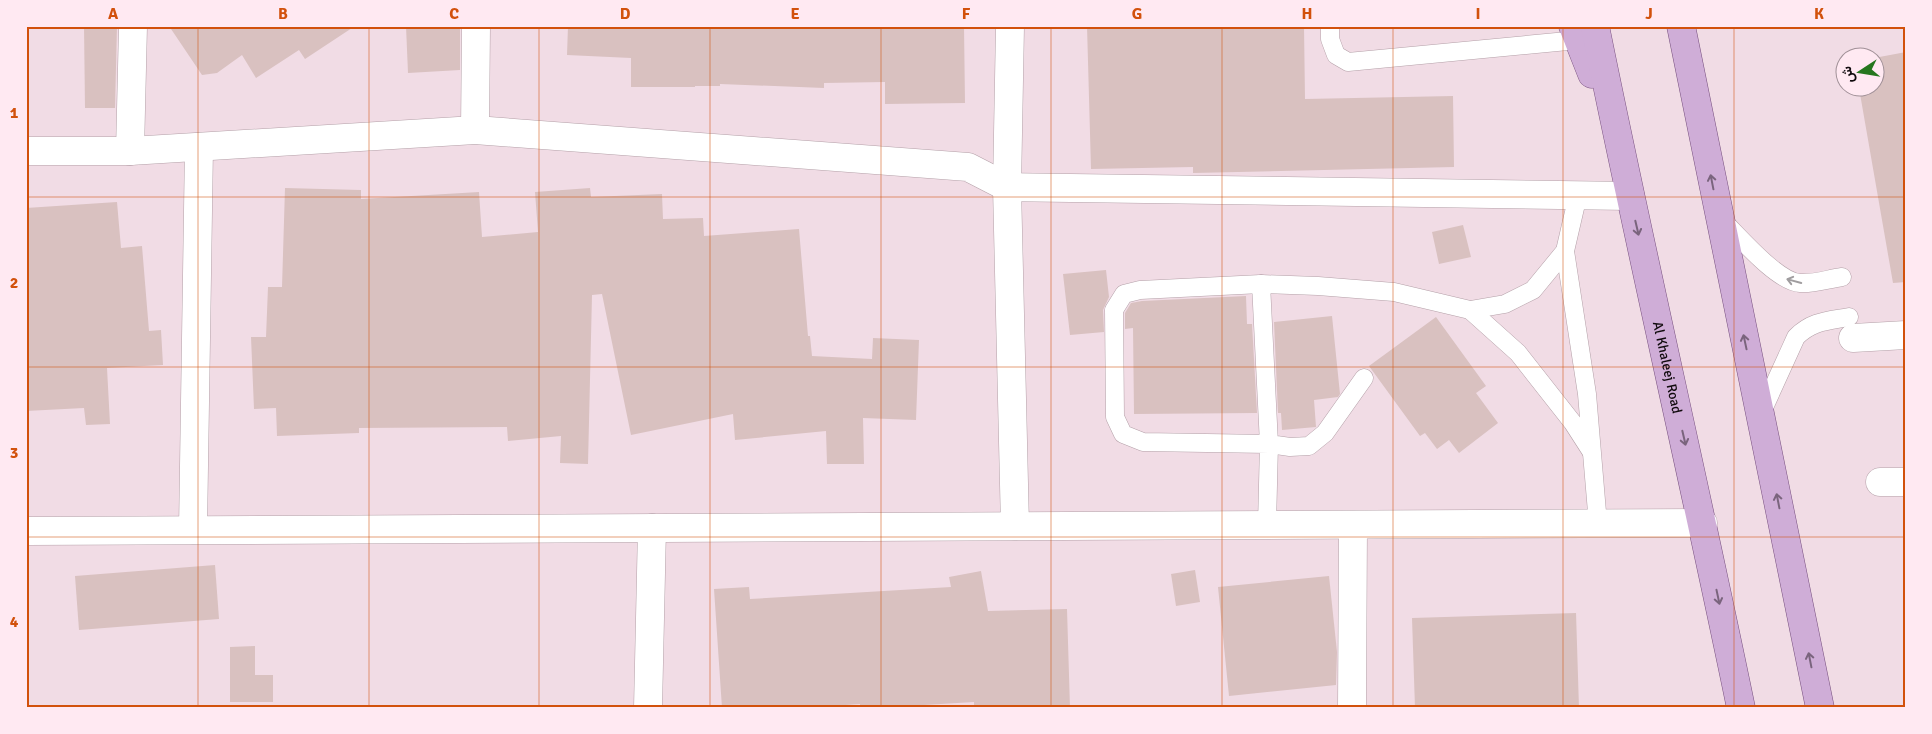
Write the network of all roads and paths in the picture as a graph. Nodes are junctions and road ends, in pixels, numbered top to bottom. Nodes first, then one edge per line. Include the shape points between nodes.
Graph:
1 (133, 26) edge
2 (476, 26) edge
3 (1010, 26) edge
4 (1330, 26) edge
5 (1681, 26) edge
6 (1691, 26) edge
7 (1582, 31) edge
8 (1692, 79) junction
9 (474, 130) junction
10 (200, 147) junction
11 (130, 150) junction
12 (26, 152) edge
13 (1007, 187) junction
14 (1578, 195) junction
15 (1630, 196) junction
16 (1719, 217) junction
17 (1565, 251) junction
18 (1842, 277) dead end
19 (1261, 284) junction
20 (1470, 310) junction
21 (1851, 328) joint
22 (1906, 335) edge
23 (1364, 378) dead end
24 (1760, 414) junction
25 (1269, 444) junction
26 (1592, 454) junction
27 (1703, 523) junction
28 (1598, 524) junction
29 (1267, 525) junction
30 (1353, 525) junction
31 (1014, 526) junction
32 (652, 528) junction
33 (193, 530) junction
34 (26, 531) edge
35 (648, 708) edge
36 (1352, 708) edge
37 (1741, 708) edge
38 (1820, 708) edge

1 - 11 street
2 - 9 street
3 - 13 street
4 - 7 lane via 1330,39 1336,54 1348,62
5 - 8 main road
6 - 8 main road
7 - 15 main road, Al Khaleej Road via 1618,142
16 -> 8 main road
9 - 10 street
9 - 13 street via 968,167
10 - 11 street
10 - 33 street
11 - 12 street
13 - 14 street
13 - 31 street
14 - 15 street
14 - 17 lane
15 -> 27 main road, Al Khaleej Road
18 -> 16 lane via 1812,283 1791,282 1777,274
24 -> 16 main road
17 - 20 lane via 1533,290 1505,304
17 - 26 lane via 1587,394
19 - 20 lane via 1394,292
19 - 25 lane
19 - 25 lane via 1140,290 1124,294 1114,310 1115,417 1123,434 1143,442
20 - 26 lane via 1518,352 1573,423
21 - 22 street
21 - 24 lane via 1819,322 1796,337
23 - 25 lane via 1325,433 1309,446
38 -> 24 main road
25 - 29 lane
26 - 28 lane
27 - 28 street
27 -> 37 main road, Al Khaleej Road
28 - 30 street
29 - 30 street
29 - 31 street
30 - 36 street
31 - 32 street
32 - 33 street
32 - 35 street
33 - 34 street

